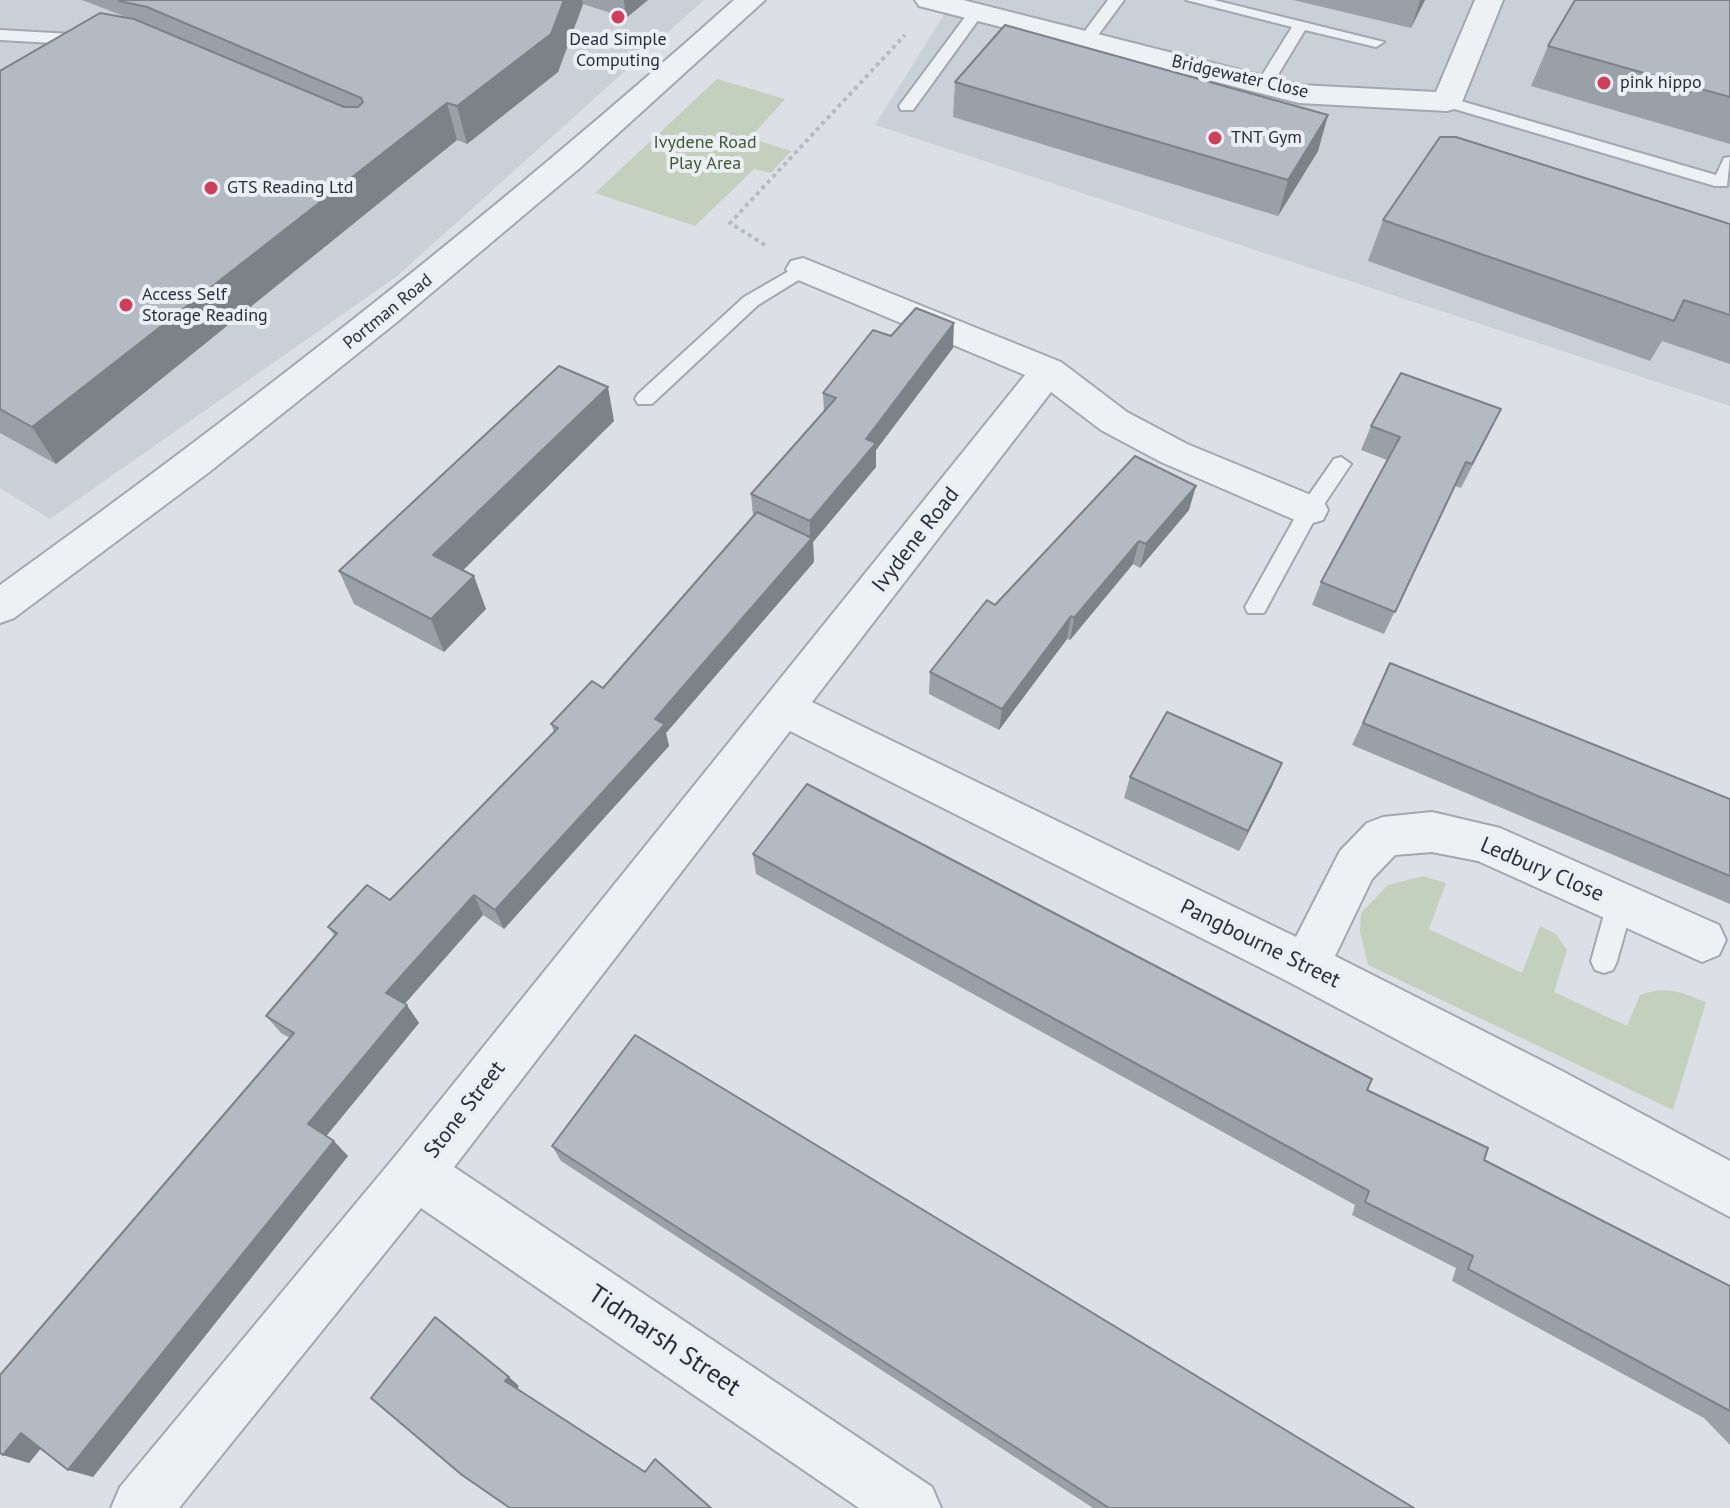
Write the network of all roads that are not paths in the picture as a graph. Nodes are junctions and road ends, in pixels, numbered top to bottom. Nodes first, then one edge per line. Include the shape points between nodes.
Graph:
1 (751, 0) edge
2 (1116, 0) edge
3 (1194, 0) edge
4 (1489, 0) edge
5 (932, 1) edge
6 (976, 12) junction
7 (1301, 25) junction
8 (0, 35) edge
9 (1087, 39) junction
10 (107, 40) edge
11 (1376, 42) dead end
12 (1264, 85) junction
13 (1447, 102) junction
14 (907, 106) dead end
15 (1730, 162) edge
16 (803, 269) joint
17 (1048, 371) junction
18 (645, 399) dead end
19 (1341, 464) dead end
20 (1309, 510) junction
21 (2, 602) edge
22 (1256, 607) dead end
23 (784, 708) junction
24 (1620, 904) junction
25 (1702, 940) dead end
26 (1604, 961) dead end
27 (1306, 966) junction
28 (416, 1173) junction
29 (1730, 1190) edge
30 (141, 1508) edge
31 (911, 1508) edge

1 - 21 street, Portman Road via 587,148 386,314
2 - 9 lane
3 - 7 lane
4 - 13 street
5 - 6 street, Bridgewater Close
6 - 9 street, Bridgewater Close
6 - 14 lane
7 - 11 lane
7 - 12 lane
8 - 10 lane
9 - 12 street, Bridgewater Close
12 - 13 street, Bridgewater Close via 1299,94
13 - 15 lane via 1721,182
16 - 17 street
16 - 18 lane via 751,301
17 - 20 street via 1114,421 1174,453
17 - 23 street, Ivydene Road
19 - 20 lane
20 - 22 lane
23 - 27 street, Pangbourne Street
23 - 28 street, Stone Street
24 - 25 street, Ledbury Close
24 - 26 lane
24 - 27 street, Ledbury Close via 1484,842 1432,832 1383,837 1356,865
27 - 29 street, Pangbourne Street
28 - 30 street, Stone Street
28 - 31 street, Tidmarsh Street

